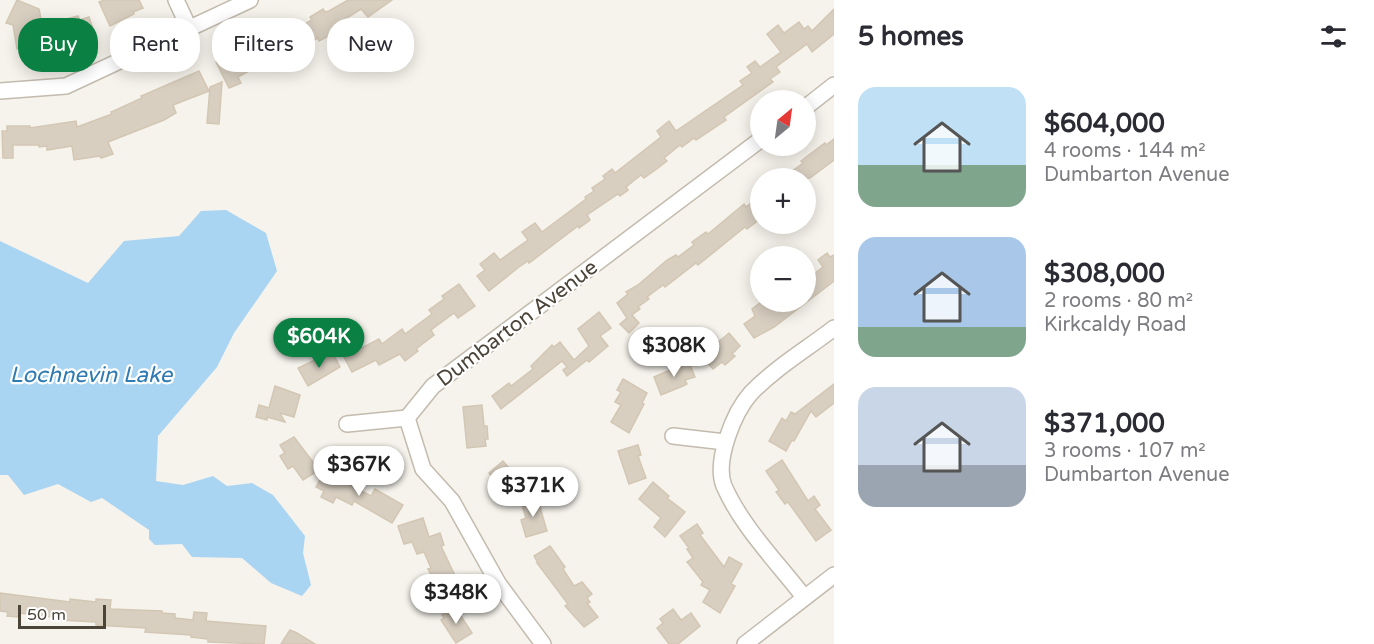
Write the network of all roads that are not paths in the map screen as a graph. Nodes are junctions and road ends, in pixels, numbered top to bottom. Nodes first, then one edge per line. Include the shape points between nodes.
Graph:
1 (176, 0) edge
2 (250, 0) edge
3 (184, 18) edge
4 (200, 23) edge
5 (110, 65) edge
6 (834, 86) edge
7 (0, 91) edge
8 (816, 100) edge
9 (750, 148) edge
10 (834, 328) edge
11 (407, 418) junction
12 (347, 424) dead end
13 (673, 436) dead end
14 (725, 442) junction
15 (834, 576) edge
16 (804, 597) junction
17 (543, 644) edge
18 (745, 644) edge

1 - 3 street
2 - 4 street
5 - 7 street via 66,86
6 - 8 street
9 - 11 street, Dumbarton Avenue via 433,386
10 - 14 street via 750,395
11 - 12 street
11 - 17 street via 423,469 452,501 498,583
13 - 14 street
14 - 16 street via 723,484 733,504
15 - 16 street
16 - 18 street

